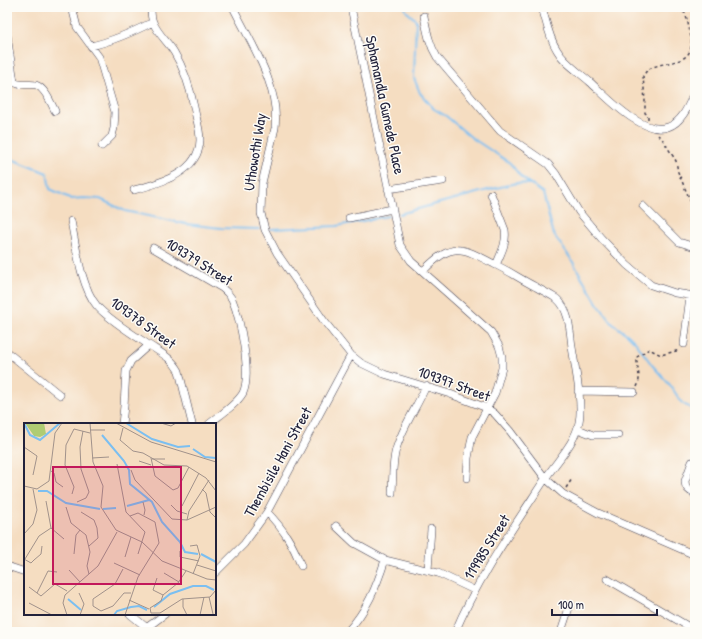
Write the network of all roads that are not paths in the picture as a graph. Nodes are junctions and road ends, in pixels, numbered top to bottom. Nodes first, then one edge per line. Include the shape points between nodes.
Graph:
1 (72, 7) edge
2 (151, 7) edge
3 (233, 7) edge
4 (351, 7) edge
5 (542, 7) edge
6 (424, 16) dead end
7 (153, 22) junction
8 (7, 34) edge
9 (91, 46) junction
10 (695, 91) edge
11 (55, 111) dead end
12 (102, 146) dead end
13 (443, 181) dead end
14 (388, 189) junction
15 (134, 190) dead end
16 (491, 194) dead end
17 (642, 206) dead end
18 (392, 209) junction
19 (349, 218) dead end
20 (71, 221) dead end
21 (695, 247) edge
22 (153, 248) dead end
23 (496, 264) junction
24 (423, 271) junction
25 (692, 296) edge
26 (684, 344) road end
27 (149, 345) junction
28 (7, 352) edge
29 (351, 355) junction
30 (426, 386) junction
31 (578, 391) junction
32 (634, 392) road end
33 (60, 395) dead end
34 (487, 408) junction
35 (122, 423) edge
36 (192, 423) edge
37 (210, 423) edge
38 (578, 429) junction
39 (618, 435) dead end
40 (692, 462) dead end
41 (467, 478) dead end
42 (546, 478) junction
43 (392, 493) dead end
44 (695, 494) edge
45 (267, 512) junction
46 (336, 526) dead end
47 (432, 529) dead end
48 (695, 555) edge
49 (385, 560) junction
50 (7, 566) edge
51 (301, 566) dead end
52 (428, 570) junction
53 (24, 572) edge
54 (216, 572) edge
55 (607, 579) dead end
56 (474, 590) junction
57 (569, 608) dead end
58 (131, 615) edge
59 (164, 615) edge
60 (692, 627) edge
61 (144, 630) edge
62 (347, 632) edge
63 (455, 632) edge
64 (561, 632) edge

1 - 9 street via 77,27
2 - 7 street
3 - 29 street, Uthowothi Way via 261,62 275,106 275,128 262,183 262,221 265,230 277,253
4 - 14 street, Sphamandla Gumede Place
5 - 10 street via 554,45 562,57 619,108 649,126 665,128 675,123 687,110
6 - 25 street via 428,38 437,57 500,131 548,164 579,212 627,265 651,285
7 - 9 street via 103,44
7 - 15 street via 174,52 186,77 200,140 196,155 189,166 178,175
8 - 11 street via 14,82 38,85
9 - 12 street via 102,64 115,112 112,136
13 - 14 street
14 - 18 street, Sphamandla Gumede Place
16 - 23 street via 506,235
17 - 21 street via 680,242
18 - 19 street
18 - 24 street, Sphamandla Gumede Place via 400,245 411,261
20 - 27 street, 109378 Street via 85,284 91,298 102,312
22 - 37 street, 109379 Street via 222,288 231,298 235,308 247,370 246,385 236,401
23 - 24 street via 467,251 452,250 437,257
23 - 31 street via 558,300 562,305 569,326
24 - 34 street, Sphamandla Gumede Place via 486,326 499,346 502,368
25 - 26 street
27 - 35 street via 131,361 126,372
27 - 36 street, 109378 Street via 171,359 179,370
28 - 33 street
29 - 30 street, 109397 Street via 384,374
29 - 45 street, Thembisile Hani Street
30 - 34 street, 109397 Street
30 - 43 street via 398,444 393,463
31 - 32 street
31 - 38 street
34 - 41 street, Sphamandla Gumede Place via 472,437
34 - 42 street, 109397 Street via 510,431
38 - 39 street via 593,435
38 - 42 street, 119985 Street
40 - 44 street via 685,484
42 - 48 street, 109397 Street via 563,494 598,513
42 - 56 street, 119985 Street
45 - 51 street via 291,541
45 - 54 street, Thembisile Hani Street via 244,544
46 - 49 street via 354,543
47 - 52 street
49 - 52 street
49 - 62 street via 369,602
50 - 53 street
52 - 56 street
55 - 60 street
56 - 63 street, 119985 Street
57 - 64 street
58 - 61 street
59 - 61 street

